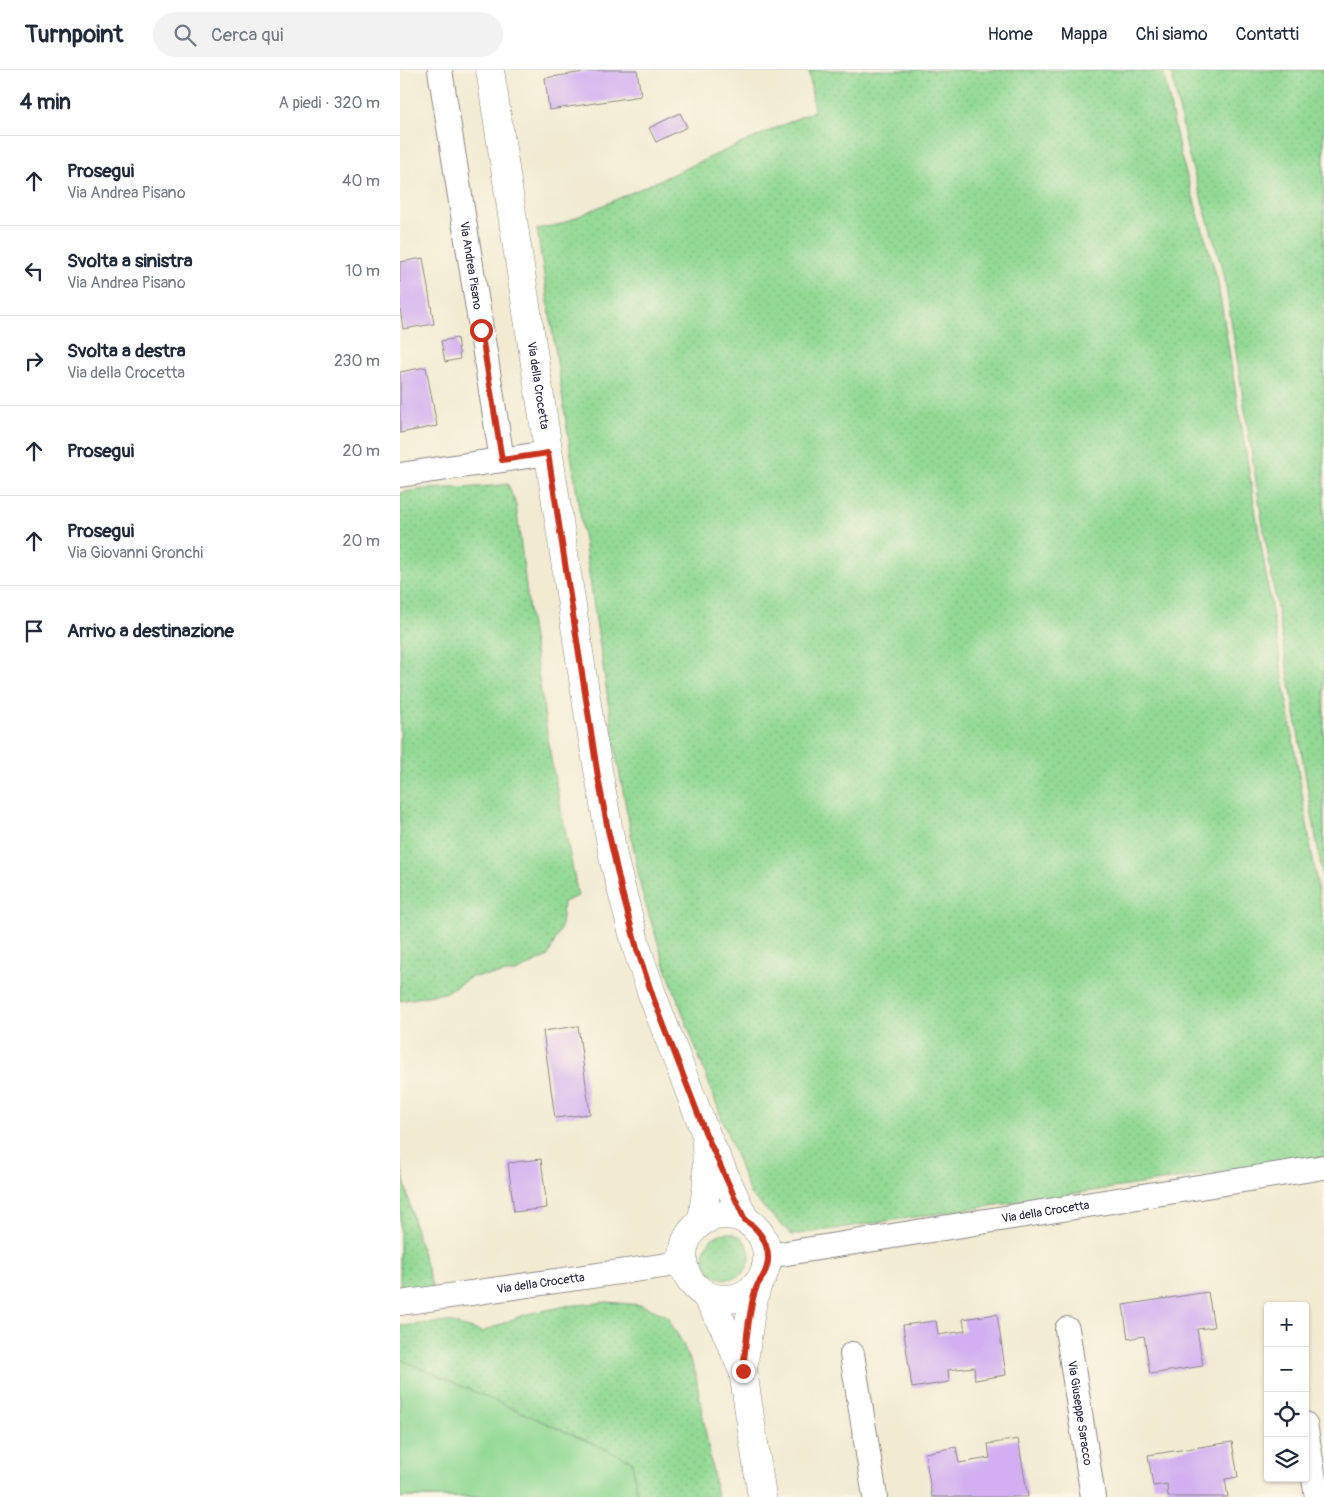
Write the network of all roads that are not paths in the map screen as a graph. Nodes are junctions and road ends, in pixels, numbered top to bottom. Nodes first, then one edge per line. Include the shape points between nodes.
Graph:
1 (440, 70) edge
2 (490, 70) edge
3 (548, 453) junction
4 (502, 460) junction
5 (400, 475) edge
6 (705, 1132) junction
7 (1324, 1167) edge
8 (745, 1220) junction
9 (702, 1222) junction
10 (768, 1256) junction
11 (683, 1263) junction
12 (757, 1286) junction
13 (705, 1294) junction
14 (400, 1303) edge
15 (1067, 1329) dead end
16 (852, 1354) dead end
17 (743, 1371) junction
18 (1307, 1437) edge
19 (762, 1497) edge
20 (875, 1497) edge
21 (1093, 1497) edge
22 (1318, 1497) edge

1 - 4 street, Via Andrea Pisano
2 - 3 street, Via della Crocetta
3 - 4 street
3 - 6 street, Via della Crocetta via 614,862 644,973
4 - 5 street
6 - 8 street, Via della Crocetta
6 - 9 street, Via della Crocetta via 707,1183
7 - 10 street, Via della Crocetta
8 - 9 street via 723,1214
8 - 10 street via 762,1235
9 - 11 street via 686,1240
10 - 12 street via 765,1272
11 - 13 street via 694,1286
11 - 14 street, Via della Crocetta
12 - 13 street via 738,1298 715,1298
12 - 17 street via 749,1318
13 - 17 street
15 - 21 street, Via Giuseppe Saracco
16 - 20 street
17 - 19 street
18 - 22 street

